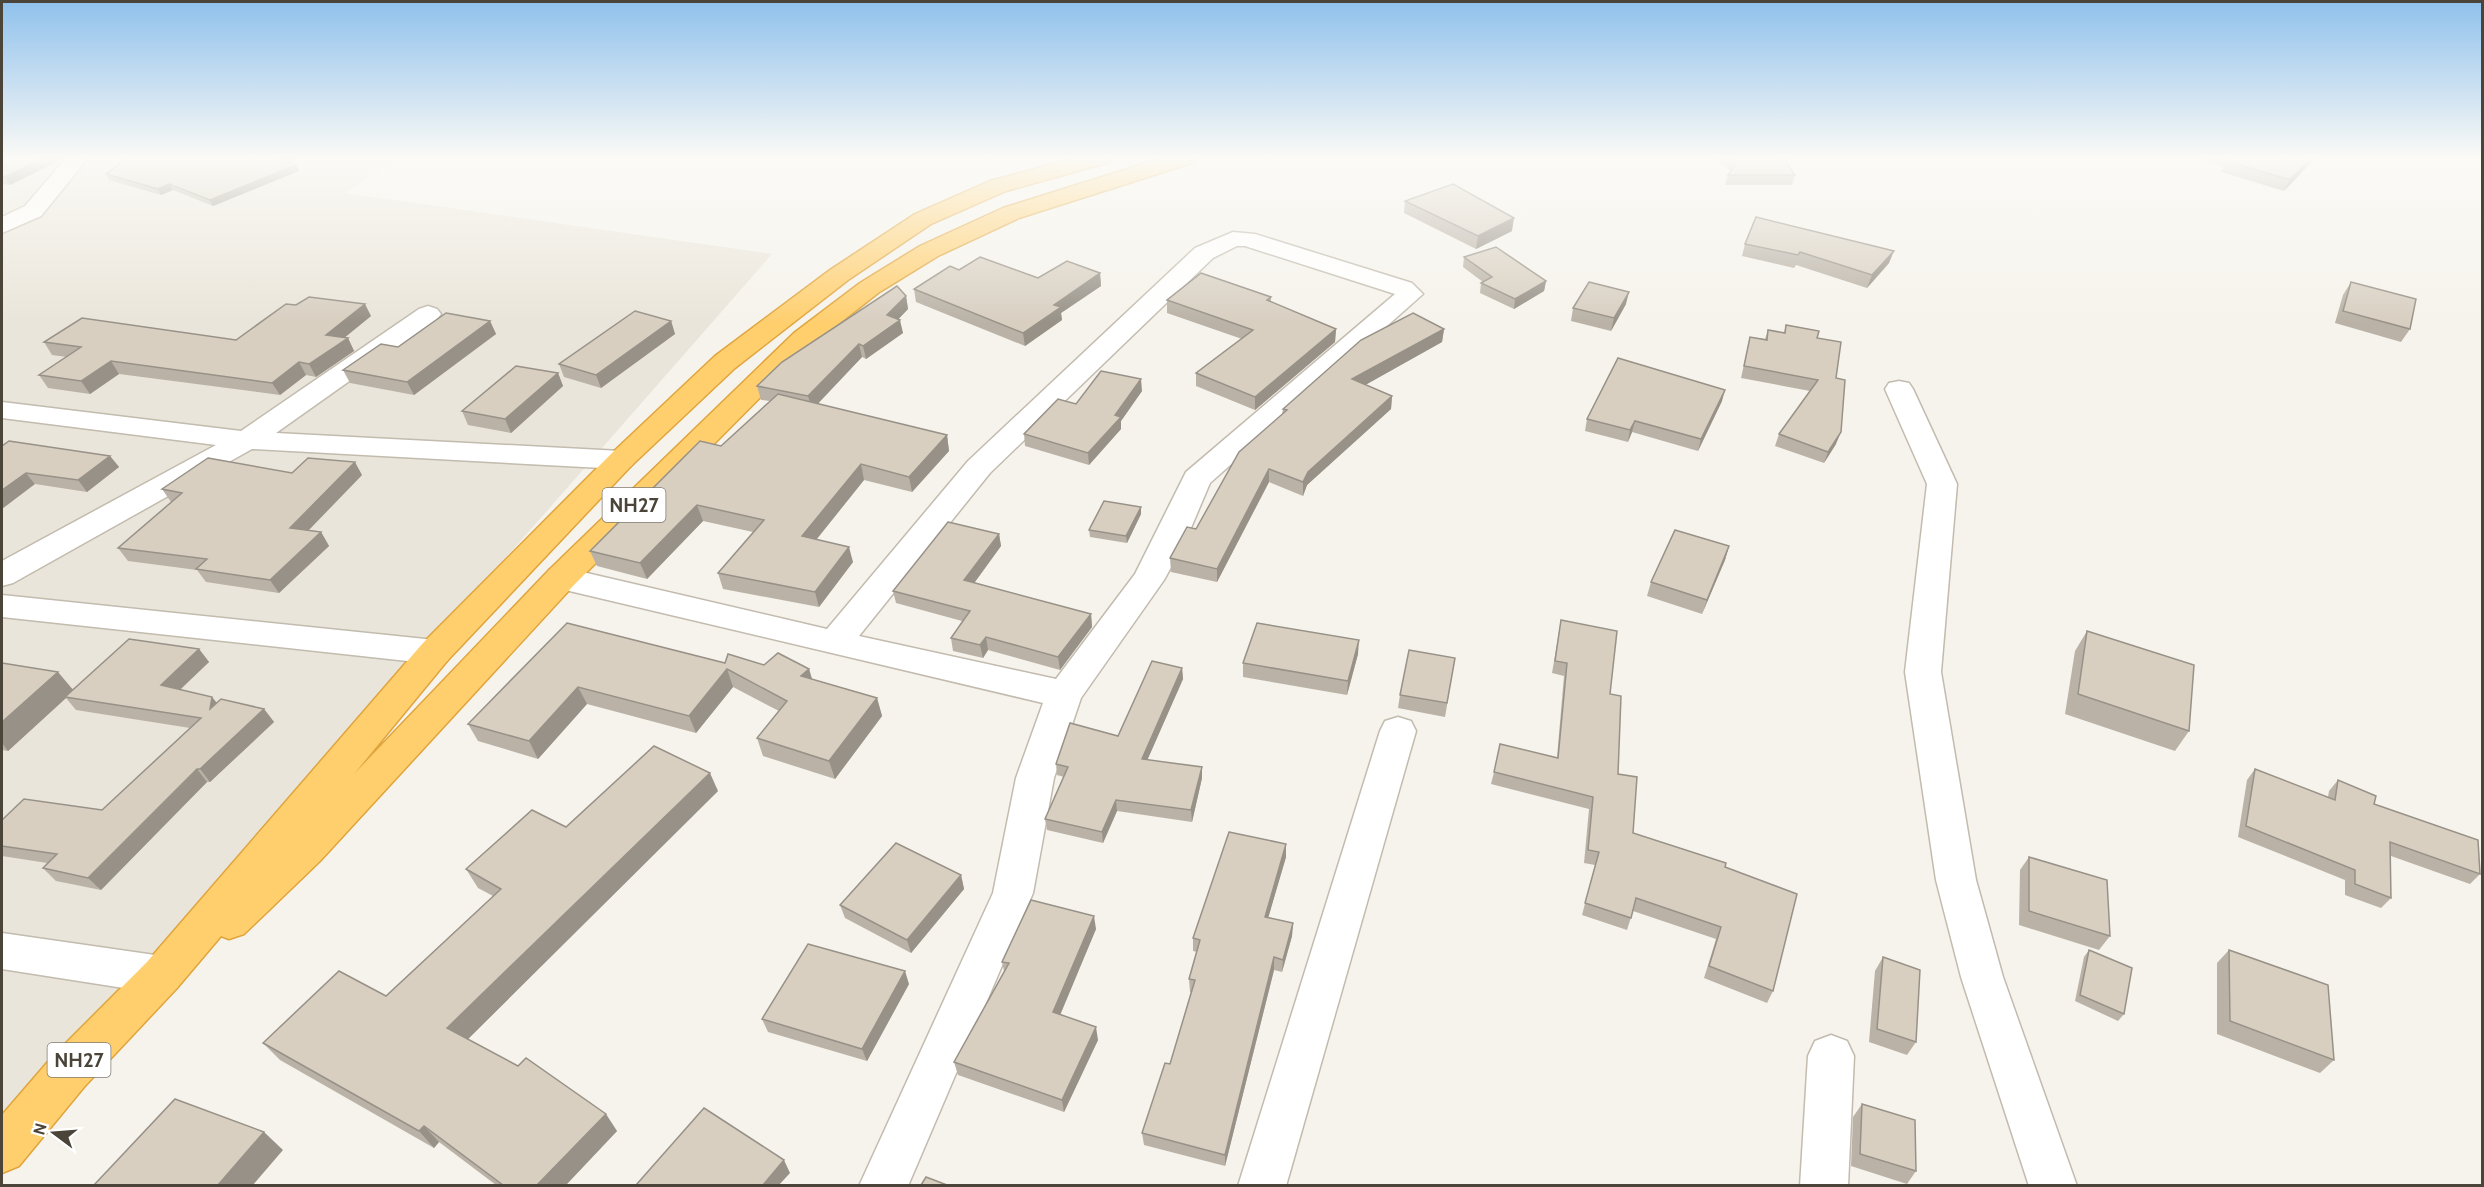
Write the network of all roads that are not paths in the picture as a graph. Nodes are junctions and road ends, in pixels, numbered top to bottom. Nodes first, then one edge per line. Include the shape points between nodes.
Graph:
1 (30, 212) edge
2 (938, 212) edge
3 (1013, 212) edge
4 (2, 226) edge
5 (428, 314) dead end
6 (1899, 388) dead end
7 (2, 410) edge
8 (247, 440) junction
9 (621, 460) junction
10 (2, 575) edge
11 (561, 578) junction
12 (2, 606) edge
13 (836, 641) junction
14 (435, 652) junction
15 (1064, 694) junction
16 (1398, 731) dead end
17 (2, 951) edge
18 (162, 975) junction
19 (1831, 1056) dead end
20 (2, 1150) edge
21 (883, 1185) edge
22 (1262, 1185) edge
23 (1824, 1185) edge
24 (2053, 1185) edge

1 - 4 street
2 - 9 highway, NH27 via 839,275 725,362
3 - 11 highway, NH27 via 929,251 869,288 803,339
5 - 8 street
6 - 24 street via 1942,484 1923,672 1956,880 1982,977
7 - 8 street
8 - 9 street
8 - 10 street
9 - 14 highway, NH27
11 - 13 street
11 - 18 highway, NH27 via 306,850 240,913
12 - 14 street
13 - 15 street
13 - 15 street via 979,467 1204,253 1233,239 1247,239 1403,288 1410,294 1403,303 1197,479 1148,580
14 - 18 highway, NH27
15 - 21 street via 1035,778 1013,892
16 - 22 street
17 - 18 street
18 - 20 highway, NH27 via 68,1072
19 - 23 street

